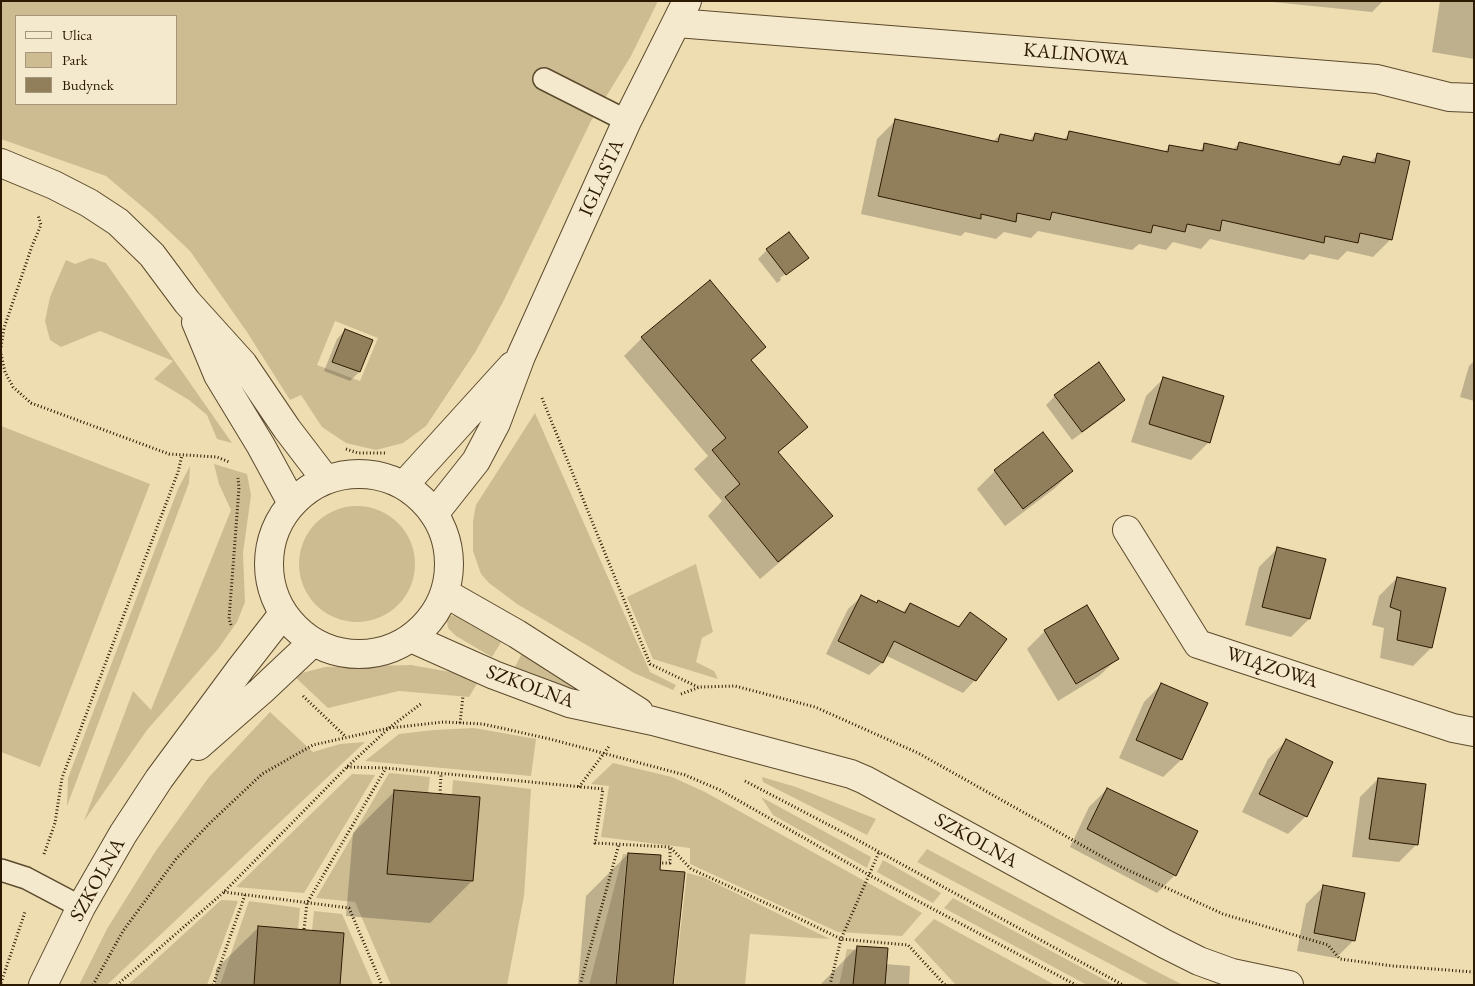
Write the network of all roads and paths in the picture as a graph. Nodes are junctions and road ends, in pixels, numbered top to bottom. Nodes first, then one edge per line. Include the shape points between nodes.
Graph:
1 (682, 12) edge
2 (544, 79) dead end
3 (1474, 98) edge
4 (627, 121) junction
5 (1, 163) edge
6 (30, 211) dead end
7 (187, 302) junction
8 (1, 347) edge
9 (1, 354) edge
10 (521, 356) junction
11 (538, 390) dead end
12 (342, 448) dead end
13 (391, 453) dead end
14 (182, 455) junction
15 (233, 467) dead end
16 (238, 472) dead end
17 (326, 480) junction
18 (404, 486) junction
19 (292, 503) junction
20 (434, 514) junction
21 (1127, 530) dead end
22 (445, 593) junction
23 (284, 614) junction
24 (411, 638) junction
25 (312, 643) junction
26 (254, 652) junction
27 (279, 674) junction
28 (698, 688) junction
29 (674, 696) dead end
30 (422, 704) dead end
31 (653, 720) junction
32 (389, 728) junction
33 (1474, 732) edge
34 (346, 736) junction
35 (611, 744) dead end
36 (605, 752) junction
37 (347, 767) junction
38 (386, 768) junction
39 (442, 774) junction
40 (739, 777) dead end
41 (160, 779) junction
42 (579, 787) junction
43 (440, 794) dead end
44 (619, 844) junction
45 (670, 847) junction
46 (880, 852) junction
47 (660, 863) dead end
48 (1, 870) edge
49 (869, 875) junction
50 (35, 882) junction
51 (224, 892) junction
52 (245, 894) junction
53 (307, 903) junction
54 (81, 907) junction
55 (304, 929) dead end
56 (841, 939) junction
57 (1474, 972) edge
58 (1, 983) edge
59 (43, 985) edge
60 (93, 985) edge
61 (117, 985) edge
62 (213, 985) edge
63 (382, 985) edge
64 (580, 985) edge
65 (830, 985) edge
66 (945, 985) edge
67 (1076, 985) edge
68 (1123, 985) edge
69 (1289, 985) edge

1 - 3 street, KALINOWA via 1378,78 1449,97
1 - 4 street, IGLASTA
2 - 4 lane
4 - 10 street, IGLASTA
5 - 7 street via 54,185 118,222 152,255
6 - 8 path via 38,216 41,225 4,328
7 - 17 street via 243,364
7 - 19 street via 218,375
9 - 14 path via 13,387 31,403 169,454
10 - 18 street, IGLASTA
10 - 20 street, IGLASTA via 496,422 476,461
11 - 28 path via 650,664
12 - 13 path via 358,453
14 - 15 path via 217,457 229,461
14 - 50 path via 62,778 55,823
16 - 26 path via 240,488 229,619 235,635
17 - 18 street via 352,474 379,476
17 - 19 street
18 - 20 street
19 - 23 street via 276,528 269,558 272,587
20 - 22 street via 447,543 449,574
21 - 33 street, WIĄZOWA via 1198,644 1453,728
22 - 24 street via 432,618
22 - 31 street, SZKOLNA via 517,634
23 - 25 street
23 - 26 street, SZKOLNA
24 - 25 street via 386,650 359,655 332,651
24 - 31 street, SZKOLNA via 569,704
25 - 27 street, SZKOLNA
26 - 41 street, SZKOLNA
27 - 34 path
27 - 41 street, SZKOLNA
28 - 29 path
28 - 57 path via 735,686 815,707 865,728 918,753 1118,865 1224,914 1328,945 1340,959
30 - 32 path
31 - 69 street, SZKOLNA via 851,774 1173,948 1232,973
32 - 34 path
32 - 36 path via 444,722 483,724
32 - 37 path
34 - 60 path via 313,745 262,774 210,823 176,859 123,931
35 - 36 path
36 - 42 path
36 - 49 path via 685,775 720,790
37 - 38 path
37 - 51 path
38 - 39 path
38 - 53 path
39 - 42 path
39 - 43 path
40 - 46 path
41 - 54 street, SZKOLNA via 123,834
42 - 44 path via 603,789 595,843
44 - 45 path
44 - 64 path
45 - 47 path via 670,863
45 - 56 path via 690,869
46 - 49 path
46 - 68 path
48 - 50 lane
49 - 56 path
49 - 67 path
50 - 54 lane
50 - 58 path
51 - 52 path
51 - 61 path
52 - 53 path
52 - 62 path
53 - 55 path
53 - 63 path via 349,908
54 - 59 street, SZKOLNA
56 - 65 path
56 - 66 path via 908,945

